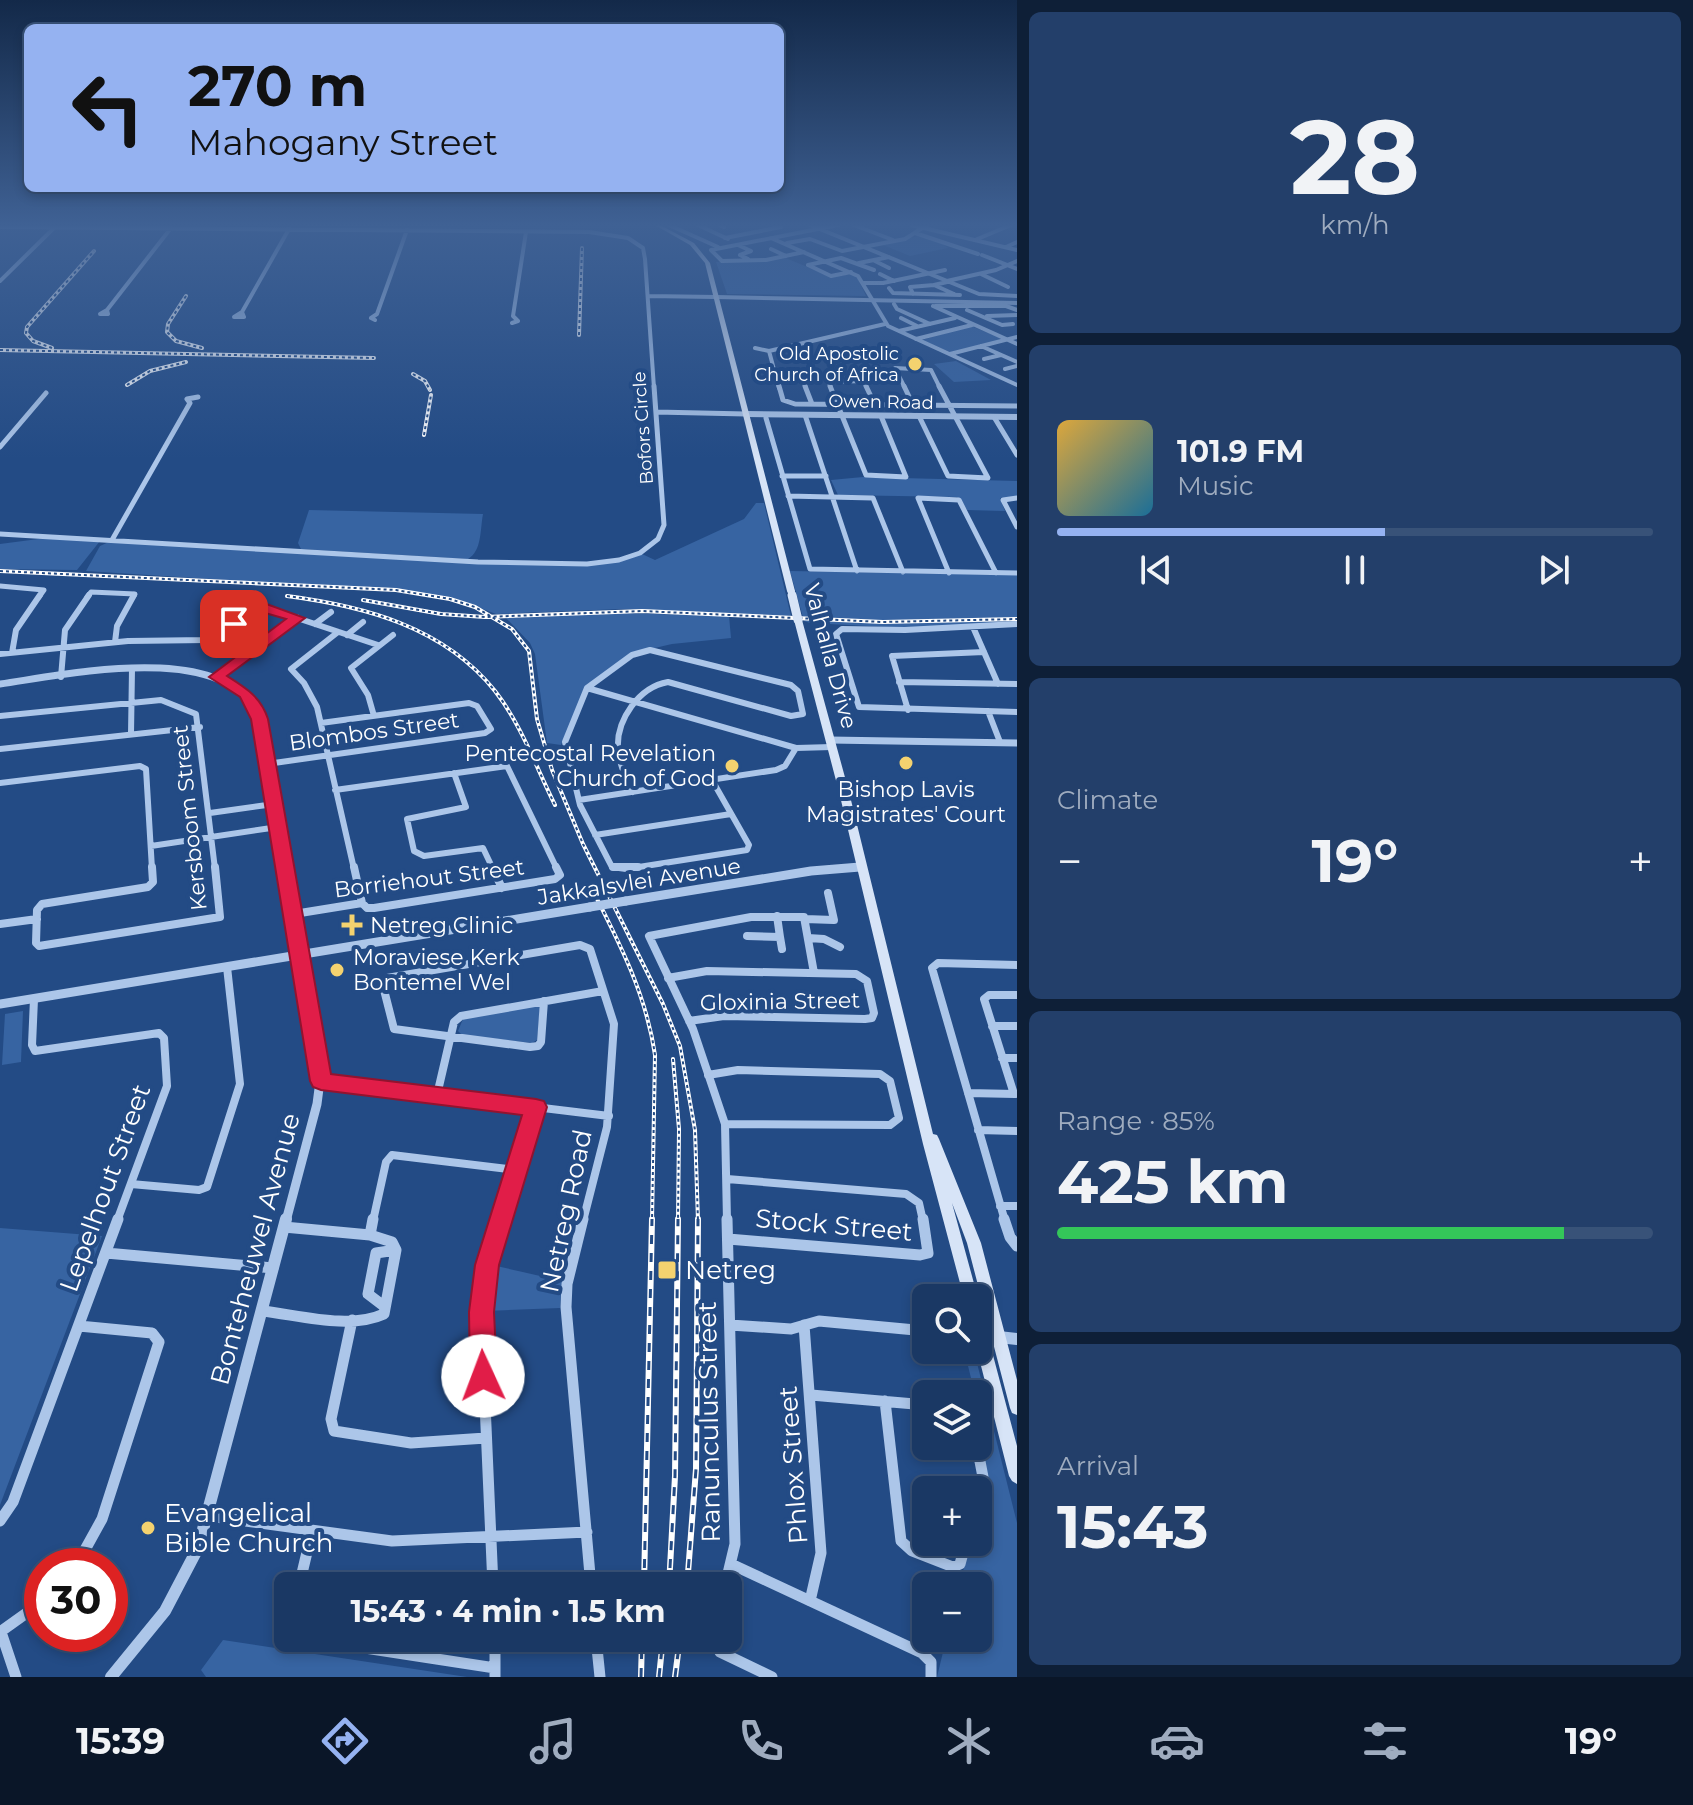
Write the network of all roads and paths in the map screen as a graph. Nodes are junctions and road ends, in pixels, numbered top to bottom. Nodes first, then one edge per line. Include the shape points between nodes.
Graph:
1 (112, 303) edge
2 (247, 303) edge
3 (381, 303) edge
4 (515, 303) edge
5 (649, 303) edge
6 (718, 303) edge
7 (873, 303) edge
8 (894, 304) dead end
9 (962, 307) junction
10 (107, 310) dead end
11 (242, 312) dead end
12 (1017, 312) edge
13 (377, 314) dead end
14 (513, 316) dead end
15 (985, 317) junction
16 (901, 318) dead end
17 (956, 318) junction
18 (885, 324) junction
19 (930, 324) junction
20 (1013, 324) dead end
21 (973, 325) junction
22 (1002, 325) junction
23 (919, 327) junction
24 (983, 329) junction
25 (899, 331) junction
26 (1017, 337) edge
27 (916, 339) junction
28 (1008, 340) junction
29 (1017, 344) edge
30 (981, 346) junction
31 (755, 348) dead end
32 (769, 351) junction
33 (950, 354) junction
34 (1001, 355) junction
35 (984, 359) dead end
36 (1017, 364) edge
37 (1005, 369) dead end
38 (803, 380) dead end
39 (1017, 382) edge
40 (38, 399) dead end
41 (190, 403) dead end
42 (812, 404) junction
43 (838, 404) junction
44 (875, 405) junction
45 (913, 405) junction
46 (950, 405) junction
47 (1017, 406) edge
48 (656, 412) junction
49 (746, 414) junction
50 (805, 415) junction
51 (842, 415) junction
52 (881, 416) junction
53 (919, 416) junction
54 (957, 416) junction
55 (994, 417) junction
56 (1017, 417) edge
57 (765, 420) dead end
58 (0, 447) edge
59 (1017, 455) edge
60 (782, 476) junction
61 (826, 476) junction
62 (788, 496) junction
63 (833, 497) junction
64 (1017, 498) edge
65 (1017, 527) edge
66 (0, 534) edge
67 (112, 540) junction
68 (857, 571) junction
69 (903, 572) junction
70 (949, 573) junction
71 (996, 573) junction
72 (1017, 573) edge
73 (0, 586) edge
74 (331, 612) dead end
75 (298, 618) junction
76 (363, 622) dead end
77 (315, 624) junction
78 (1017, 624) edge
79 (973, 627) junction
80 (338, 632) junction
81 (347, 635) junction
82 (393, 635) dead end
83 (115, 642) junction
84 (378, 645) junction
85 (63, 647) junction
86 (984, 652) junction
87 (12, 653) junction
88 (0, 654) edge
89 (132, 669) junction
90 (61, 677) junction
91 (216, 677) junction
92 (899, 682) junction
93 (0, 684) edge
94 (998, 684) junction
95 (1017, 684) edge
96 (587, 688) junction
97 (633, 701) junction
98 (132, 702) junction
99 (908, 710) junction
100 (988, 711) junction
101 (1017, 712) edge
102 (0, 716) edge
103 (374, 716) junction
104 (321, 723) junction
105 (200, 727) junction
106 (131, 734) junction
107 (1000, 742) junction
108 (831, 743) junction
109 (1017, 743) edge
110 (796, 748) junction
111 (0, 749) edge
112 (328, 755) junction
113 (267, 764) junction
114 (454, 773) junction
115 (712, 780) junction
116 (0, 783) edge
117 (335, 790) junction
118 (633, 792) junction
119 (579, 800) junction
120 (274, 804) junction
121 (210, 813) junction
122 (731, 814) junction
123 (278, 827) junction
124 (595, 835) junction
125 (213, 837) junction
126 (151, 846) junction
127 (863, 871) junction
128 (502, 888) junction
129 (828, 893) dead end
130 (362, 903) junction
131 (294, 914) junction
132 (777, 916) junction
133 (37, 919) junction
134 (805, 919) junction
135 (0, 924) edge
136 (747, 936) dead end
137 (780, 937) junction
138 (808, 938) junction
139 (840, 947) dead end
140 (782, 949) dead end
141 (301, 955) junction
142 (1017, 965) edge
143 (227, 967) junction
144 (814, 973) junction
145 (668, 978) junction
146 (603, 991) junction
147 (1017, 995) edge
148 (34, 999) junction
149 (544, 1001) junction
150 (0, 1004) edge
151 (689, 1021) junction
152 (992, 1026) junction
153 (1017, 1026) edge
154 (451, 1037) junction
155 (1002, 1058) junction
156 (1017, 1058) edge
157 (708, 1075) junction
158 (321, 1081) junction
159 (968, 1093) junction
160 (1016, 1094) edge
161 (437, 1095) junction
162 (536, 1107) junction
163 (609, 1116) junction
164 (926, 1122) junction
165 (725, 1124) junction
166 (978, 1130) junction
167 (1017, 1131) edge
168 (517, 1170) junction
169 (727, 1179) junction
170 (131, 1184) junction
171 (1000, 1206) junction
172 (1017, 1206) edge
173 (284, 1227) junction
174 (370, 1235) junction
175 (728, 1239) junction
176 (1017, 1246) edge
177 (396, 1250) junction
178 (106, 1253) junction
179 (273, 1268) junction
180 (967, 1284) edge
181 (385, 1307) junction
182 (262, 1311) junction
183 (352, 1320) junction
184 (730, 1325) junction
185 (804, 1325) junction
186 (79, 1326) junction
187 (912, 1330) edge
188 (992, 1335) edge
189 (998, 1337) junction
190 (1017, 1339) edge
191 (987, 1364) edge
192 (811, 1395) junction
193 (885, 1401) junction
194 (912, 1404) edge
195 (1017, 1408) edge
196 (486, 1438) junction
197 (1017, 1476) edge
198 (208, 1516) junction
199 (0, 1521) edge
200 (312, 1531) junction
201 (587, 1532) junction
202 (491, 1538) junction
203 (87, 1548) edge
204 (912, 1551) edge
205 (925, 1556) edge
206 (962, 1556) edge
207 (731, 1564) junction
208 (302, 1572) edge
209 (492, 1572) edge
210 (590, 1572) edge
211 (729, 1572) edge
212 (810, 1601) junction
213 (24, 1615) edge
214 (0, 1632) edge
215 (380, 1652) edge
216 (597, 1652) edge
217 (720, 1652) edge
218 (495, 1672) edge
219 (16, 1677) edge
220 (111, 1677) edge
221 (600, 1677) edge
222 (772, 1677) edge
223 (931, 1677) edge

1 - 10 street
2 - 11 street
3 - 13 street
4 - 14 street
5 - 48 street, Bofors Circle
6 - 49 main road, Valhalla Drive
7 - 18 street
8 - 19 street
9 - 12 street via 1007,306
9 - 15 street
9 - 17 street via 933,306
12 - 15 street
15 - 22 street
16 - 23 street
17 - 19 street
17 - 21 street
18 - 25 street
18 - 32 street
19 - 23 street
20 - 22 street
21 - 24 street
21 - 27 street
22 - 24 street
23 - 25 street
24 - 28 street
25 - 27 street
26 - 28 street
27 - 33 street
28 - 29 street
28 - 30 street
30 - 33 street
30 - 34 street
31 - 32 street
32 - 42 street via 783,400
33 - 39 street
34 - 35 street
34 - 36 street
36 - 37 street
38 - 42 street
40 - 58 street
41 - 67 street
42 - 43 street
43 - 44 street
43 - 44 street via 831,381 864,381
43 - 51 street
44 - 45 street
45 - 46 street
45 - 46 street via 895,368 931,370
46 - 47 street
46 - 54 street
48 - 49 street
48 - 67 street, Bofors Circle via 663,529 649,547 619,560 478,562
49 - 50 street, Owen Road
49 - 108 main road, Valhalla Drive, bridge
50 - 51 street, Owen Road
50 - 61 street
51 - 52 street, Owen Road
51 - 52 street via 866,475 906,476
52 - 53 street, Owen Road
53 - 54 street, Owen Road
53 - 54 street via 948,476 989,477
54 - 55 street, Owen Road
55 - 56 street, Owen Road
55 - 59 street
57 - 60 street
60 - 61 street
60 - 62 street
61 - 63 street
62 - 63 street
62 - 68 street via 810,569
63 - 68 street
63 - 69 street via 875,500
64 - 65 street via 1004,498
66 - 67 street, Bofors Circle
68 - 69 street
69 - 70 street
70 - 71 street
70 - 71 street via 918,498 959,500
71 - 72 street
73 - 87 street via 44,590 16,630
74 - 77 street
75 - 77 street
75 - 83 street via 261,607 212,639
75 - 91 street
76 - 81 street
77 - 80 street
78 - 79 street
79 - 86 street
79 - 99 street via 838,630 857,705
80 - 81 street
80 - 104 street via 291,669 314,697
81 - 84 street
82 - 84 street
83 - 85 street
83 - 85 street via 117,626 136,595 93,591 65,630
84 - 103 street via 351,668
85 - 87 street
85 - 90 street
86 - 92 street via 894,655
86 - 94 street
87 - 88 street
89 - 90 street, Bonteheuwel Avenue
89 - 91 street, Bonteheuwel Avenue via 181,669
89 - 98 street
90 - 93 street, Bonteheuwel Avenue
91 - 113 street, Bonteheuwel Avenue via 238,688 256,708
92 - 94 street
92 - 99 street
94 - 95 street
96 - 97 street
96 - 97 street via 634,654 657,650 791,685 804,713 791,716 664,681
96 - 119 street via 564,746
97 - 110 street
97 - 118 street via 618,749
98 - 102 street, Kersboom Street
98 - 105 street, Kersboom Street via 161,700 187,709 196,714
98 - 106 street
99 - 100 street
100 - 101 street
100 - 107 street
103 - 104 street, Blombos Street
103 - 112 street, Blombos Street via 469,703 477,706 491,729
104 - 112 street
105 - 106 street
105 - 121 street, Kersboom Street
106 - 111 street
107 - 108 street
107 - 109 street
108 - 110 street
108 - 127 main road, Valhalla Drive
110 - 115 street via 781,768
112 - 113 street, Blombos Street
112 - 117 street
113 - 120 street, Bonteheuwel Avenue
114 - 117 street, Borriehout Street
114 - 128 street, Borriehout Street via 510,768 560,873 555,879
114 - 128 street via 466,807 407,819 414,851 424,856 483,848
115 - 118 street
115 - 122 street
116 - 126 street via 140,766 146,769
117 - 130 street
118 - 119 street
119 - 124 street
120 - 121 street
120 - 123 street, Bonteheuwel Avenue
121 - 125 street, Kersboom Street
122 - 124 street
122 - 124 street via 747,850 614,868
123 - 125 street
123 - 131 street, Bonteheuwel Avenue
125 - 126 street
125 - 133 street, Kersboom Street via 221,914 216,919 44,947 36,943
126 - 133 street via 153,882 148,887 44,903 37,908
127 - 141 street, Jakkalsvlei Avenue, bridge via 811,871
127 - 164 main road, Valhalla Drive
128 - 130 street, Borriehout Street via 374,908
129 - 134 street via 834,920
130 - 131 street, Borriehout Street
131 - 141 street, Bonteheuwel Avenue
132 - 134 street
132 - 137 street
132 - 145 street, Ranunculus Street via 649,936
133 - 135 street
134 - 138 street
136 - 137 street
137 - 140 street
138 - 139 street
138 - 144 street
141 - 143 street, Jakkalsvlei Avenue
141 - 158 street, Bonteheuwel Avenue
142 - 159 street via 932,966
143 - 148 street, Jakkalsvlei Avenue
143 - 170 street via 240,1084 207,1187
144 - 145 street, Gloxinia Street via 707,971
144 - 151 street, Gloxinia Street via 863,977 872,1018 724,1016
145 - 151 street, Ranunculus Street
146 - 149 street
146 - 154 street, Netreg Road via 587,946 383,980 394,1029
146 - 163 street, Netreg Road via 614,1024
147 - 152 street via 985,997
148 - 150 street, Jakkalsvlei Avenue
148 - 170 street, Lepelhout Street via 32,1048 38,1052 154,1033 164,1038 167,1088
149 - 154 street via 461,1016
149 - 154 street via 538,1046
151 - 157 street, Ranunculus Street
152 - 153 street
152 - 155 street
154 - 161 street
155 - 156 street
155 - 160 street
157 - 165 street, Ranunculus Street
157 - 165 street via 738,1070 880,1074 890,1081 899,1118 890,1125
158 - 161 street
158 - 173 street, Bonteheuwel Avenue
159 - 160 street
159 - 166 street
161 - 162 street
162 - 163 street
162 - 168 street
163 - 201 street, Netreg Road via 567,1284
164 - 180 main road, Valhalla Drive
164 - 189 main road, Valhalla Drive via 974,1243
165 - 169 street, Ranunculus Street
166 - 167 street
166 - 171 street
168 - 174 street via 392,1155
168 - 196 street via 488,1259 483,1296
169 - 175 street, Ranunculus Street
169 - 175 street, Stock Street via 906,1194 919,1203 929,1246 928,1253 920,1255
170 - 178 street, Lepelhout Street
171 - 172 street
171 - 176 street
173 - 174 street
173 - 179 street, Bonteheuwel Avenue
174 - 177 street via 390,1240
175 - 184 street, Ranunculus Street
177 - 181 street
177 - 181 street via 376,1253 370,1281 368,1297
178 - 179 street
178 - 186 street, Lepelhout Street
179 - 182 street, Bonteheuwel Avenue
181 - 183 street via 375,1319
182 - 183 street
182 - 198 street, Bonteheuwel Avenue
183 - 196 street via 331,1419 334,1431 411,1443
184 - 185 street
184 - 207 street, Ranunculus Street via 735,1544
185 - 187 street via 819,1321
185 - 192 street, Phlox Street
186 - 199 street, Lepelhout Street via 13,1502
186 - 203 street via 152,1333 159,1342 107,1506
188 - 189 street
189 - 190 street
189 - 195 main road, Valhalla Drive
191 - 197 main road
192 - 193 street
192 - 212 street, Phlox Street via 821,1553
193 - 194 street
193 - 204 street via 901,1541
196 - 202 street
198 - 200 street
198 - 220 street, Bonteheuwel Avenue via 175,1594
200 - 202 street via 392,1541
200 - 208 street
201 - 202 street
201 - 210 street, Netreg Road
202 - 209 street
205 - 206 street via 953,1567
207 - 211 street, Ranunculus Street
207 - 212 street
212 - 223 street via 922,1653 931,1662
213 - 214 street
214 - 219 street
215 - 218 street
216 - 221 street
217 - 222 street

